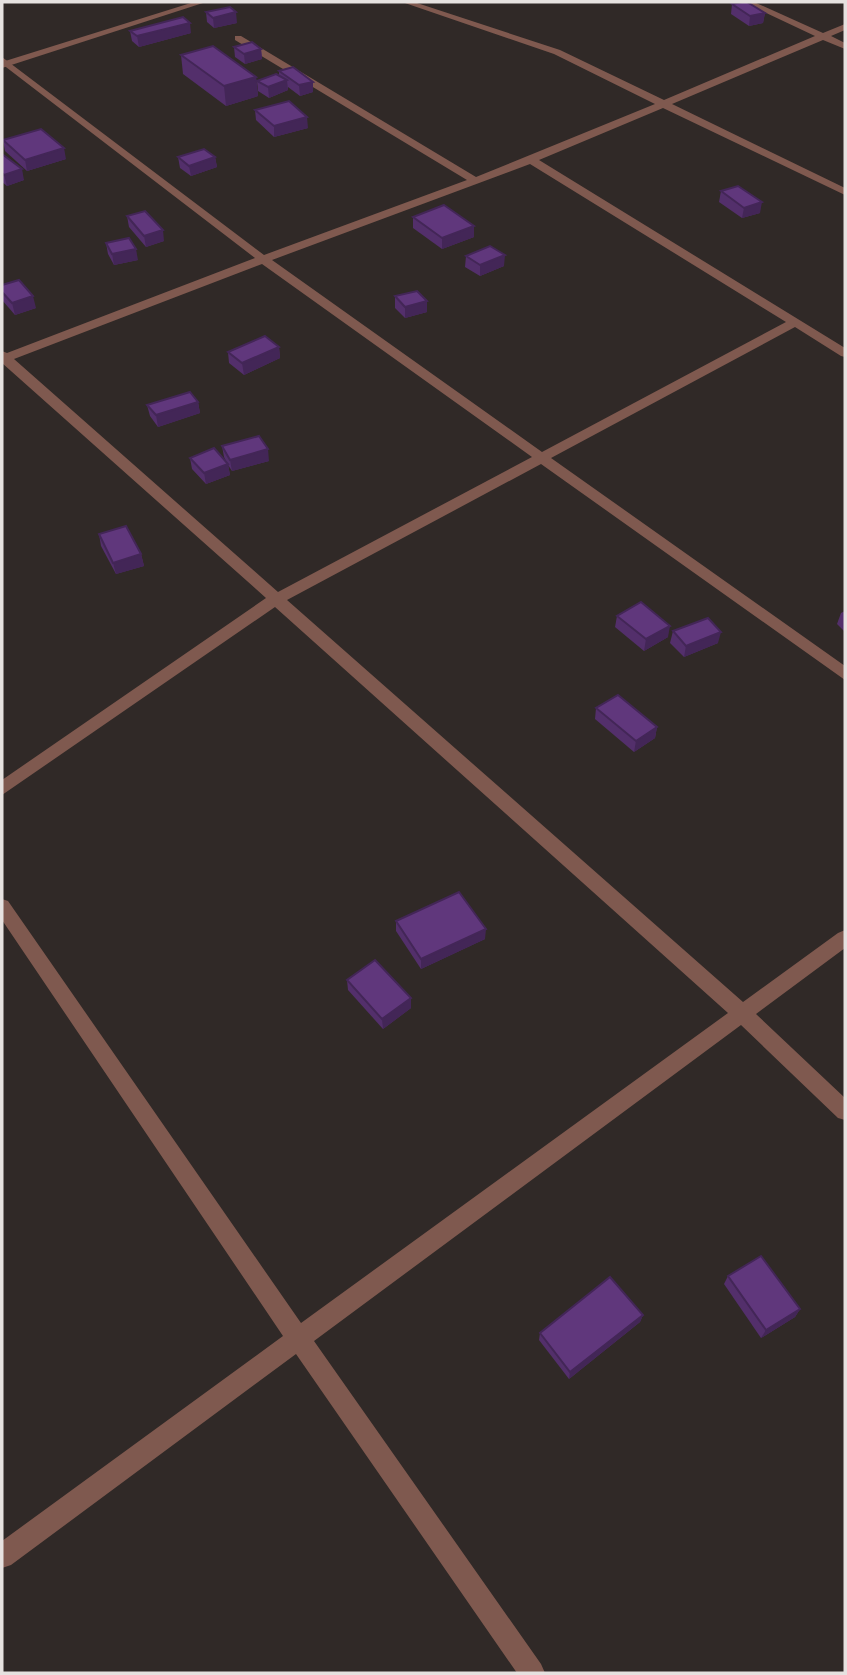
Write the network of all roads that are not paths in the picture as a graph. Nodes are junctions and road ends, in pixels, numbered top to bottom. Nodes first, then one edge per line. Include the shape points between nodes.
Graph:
1 (200, 2) edge
2 (406, 2) edge
3 (747, 2) edge
4 (845, 27) edge
5 (821, 36) junction
6 (239, 38) dead end
7 (845, 46) edge
8 (3, 63) edge
9 (666, 105) junction
10 (531, 160) junction
11 (474, 180) junction
12 (845, 191) edge
13 (263, 258) junction
14 (796, 323) junction
15 (845, 353) edge
16 (3, 357) edge
17 (542, 457) junction
18 (276, 599) junction
19 (845, 674) edge
20 (2, 789) edge
21 (2, 906) edge
22 (845, 938) edge
23 (742, 1013) junction
24 (845, 1111) edge
25 (298, 1338) junction
26 (2, 1556) edge
27 (532, 1673) edge

1 - 8 street
2 - 9 street via 557,52
3 - 5 street
4 - 5 street
5 - 7 street
5 - 9 street
6 - 11 street
8 - 13 street
9 - 10 street
9 - 12 street
10 - 11 street
10 - 14 street
11 - 13 street
13 - 16 street
13 - 17 street
14 - 15 street
14 - 17 street
16 - 18 street
17 - 18 street
17 - 19 street
18 - 20 street
18 - 23 street
21 - 25 street
22 - 23 street
23 - 24 street
23 - 25 street
25 - 26 street
25 - 27 street

